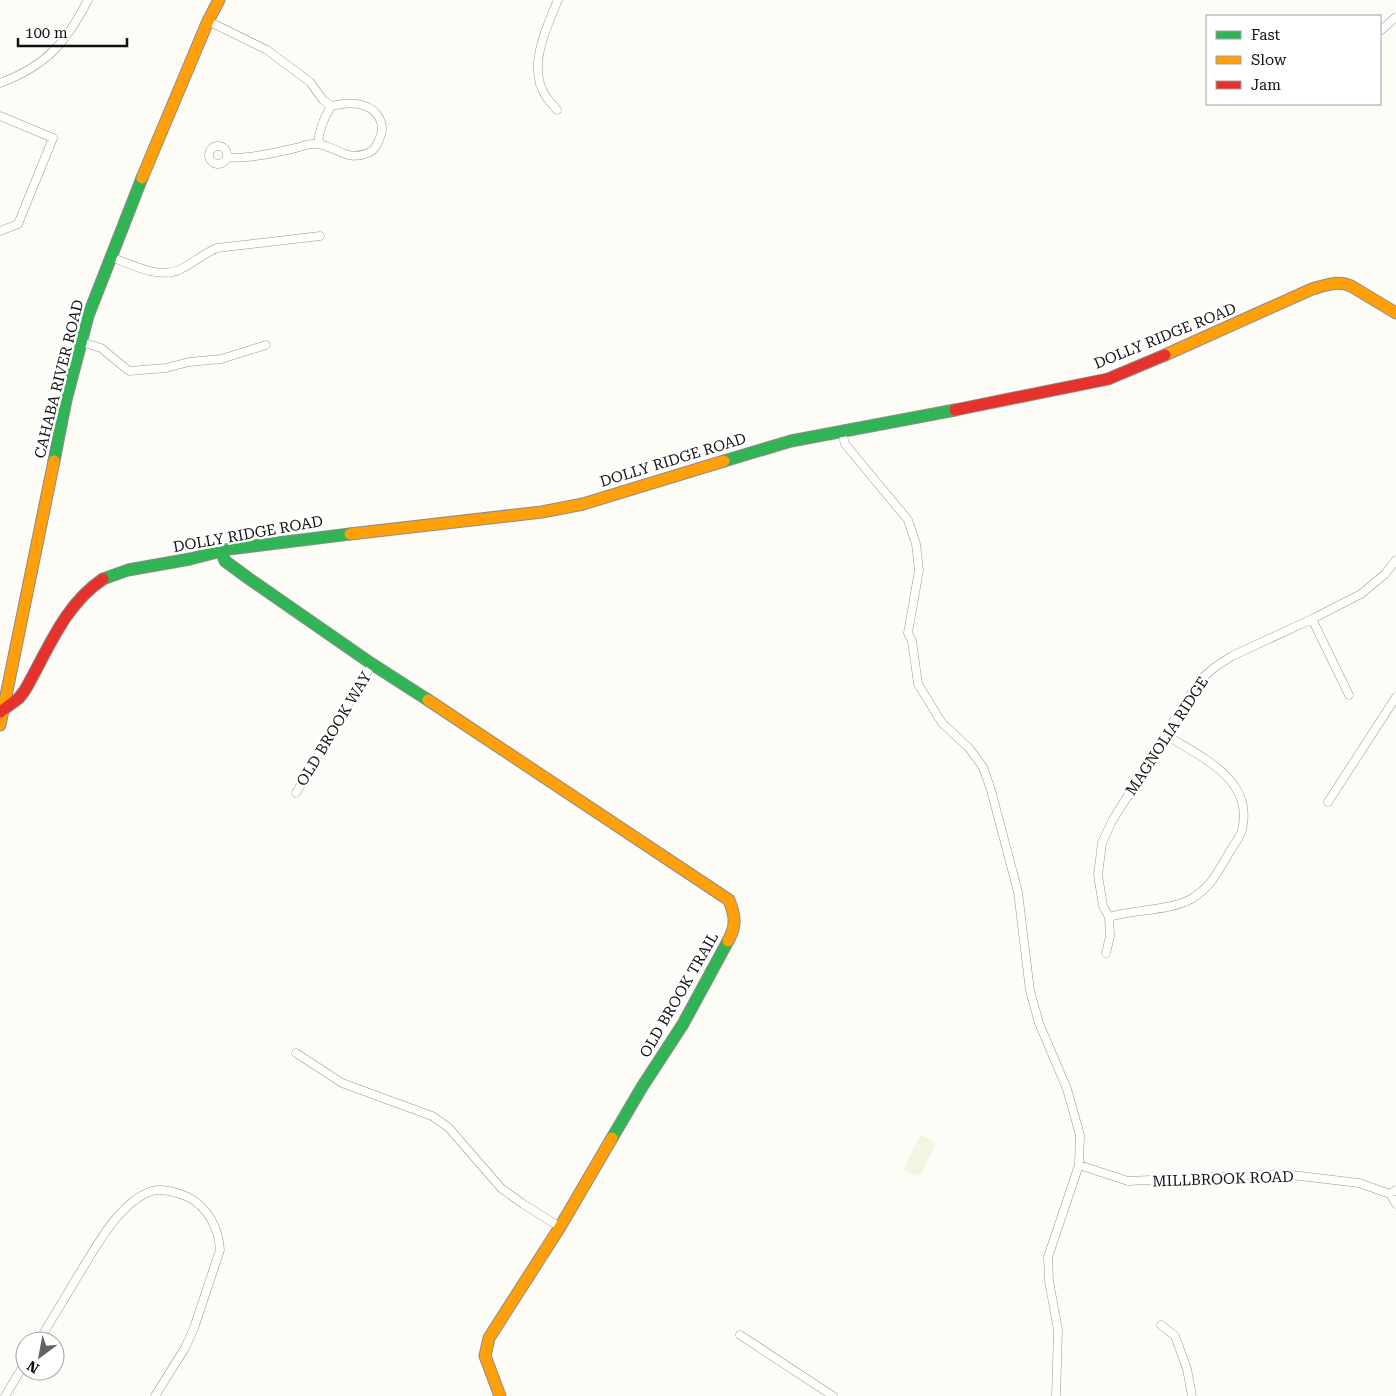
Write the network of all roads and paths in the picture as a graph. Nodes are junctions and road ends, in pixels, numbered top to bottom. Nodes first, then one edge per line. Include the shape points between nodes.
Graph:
1 (88, 0) edge
2 (219, 0) edge
3 (558, 0) edge
4 (1396, 17) edge
5 (208, 21) junction
6 (1381, 30) edge
7 (0, 83) edge
8 (331, 106) junction
9 (558, 110) dead end
10 (0, 116) edge
11 (318, 144) junction
12 (227, 157) dead end
13 (0, 231) edge
14 (320, 236) dead end
15 (111, 257) junction
16 (1396, 314) edge
17 (82, 342) junction
18 (266, 346) dead end
19 (842, 432) junction
20 (222, 553) junction
21 (1396, 560) edge
22 (1312, 619) junction
23 (372, 664) junction
24 (1349, 696) dead end
25 (1396, 697) edge
26 (2, 711) edge
27 (0, 725) edge
28 (1169, 736) junction
29 (296, 794) dead end
30 (1328, 802) dead end
31 (1109, 917) junction
32 (1106, 953) dead end
33 (296, 1053) dead end
34 (1079, 1165) junction
35 (1393, 1192) edge
36 (1396, 1204) edge
37 (560, 1227) junction
38 (1161, 1325) dead end
39 (45, 1331) edge
40 (740, 1335) dead end
41 (15, 1380) edge
42 (5, 1396) edge
43 (155, 1396) edge
44 (500, 1396) edge
45 (833, 1396) edge
46 (1056, 1396) edge
47 (1192, 1396) edge

1 - 7 street via 60,46 21,76
2 - 5 street, CAHABA RIVER ROAD
3 - 9 street via 541,41 538,59 545,97
4 - 6 street
5 - 8 street via 267,50 310,82
5 - 15 street, CAHABA RIVER ROAD
8 - 11 street via 324,118
8 - 11 street via 352,102 364,105 381,120 381,136 373,150 348,156
10 - 13 street via 53,138 18,224
11 - 12 street via 259,155
14 - 15 street via 217,248 178,271 154,273
15 - 17 street, CAHABA RIVER ROAD via 88,316
16 - 19 street, DOLLY RIDGE ROAD via 1355,286 1333,282 1108,379
17 - 18 street via 101,348 129,371 221,359
17 - 26 street, CAHABA RIVER ROAD via 66,400
19 - 20 street, DOLLY RIDGE ROAD via 791,441 583,504 542,512 275,542
19 - 34 street via 846,444 908,520 916,544 919,570 908,633 918,684 942,723 969,748 982,767 991,790 1018,892 1030,991 1076,1118 1080,1135
20 - 23 street, OLD BROOK TRAIL via 226,561 248,578
20 - 26 street, DOLLY RIDGE ROAD via 132,569 103,579 85,591 69,611 25,690
21 - 22 street, MAGNOLIA RIDGE via 1361,594
22 - 24 street
22 - 28 street, MAGNOLIA RIDGE via 1215,666 1199,681 1170,727
23 - 29 street, OLD BROOK WAY
23 - 37 street, OLD BROOK TRAIL via 729,900 736,916 732,934 702,991
25 - 30 street
26 - 27 street, CAHABA RIVER ROAD
28 - 31 street, MAGNOLIA RIDGE via 1160,743 1102,843 1098,875 1103,906
28 - 31 street via 1215,765 1232,781 1244,813 1241,831 1212,883 1190,900
31 - 32 street, MAGNOLIA RIDGE via 1110,936
33 - 37 street via 342,1083 432,1116 448,1127 501,1188
34 - 35 street, MILLBROOK ROAD via 1128,1181 1282,1174 1359,1183
34 - 46 street via 1048,1257 1058,1330
35 - 36 street
37 - 44 street, OLD BROOK TRAIL via 489,1338 485,1356
38 - 47 street via 1175,1336
39 - 43 street via 105,1232 134,1201 158,1190 192,1199 216,1227 220,1250 194,1328
40 - 45 street
41 - 42 street

